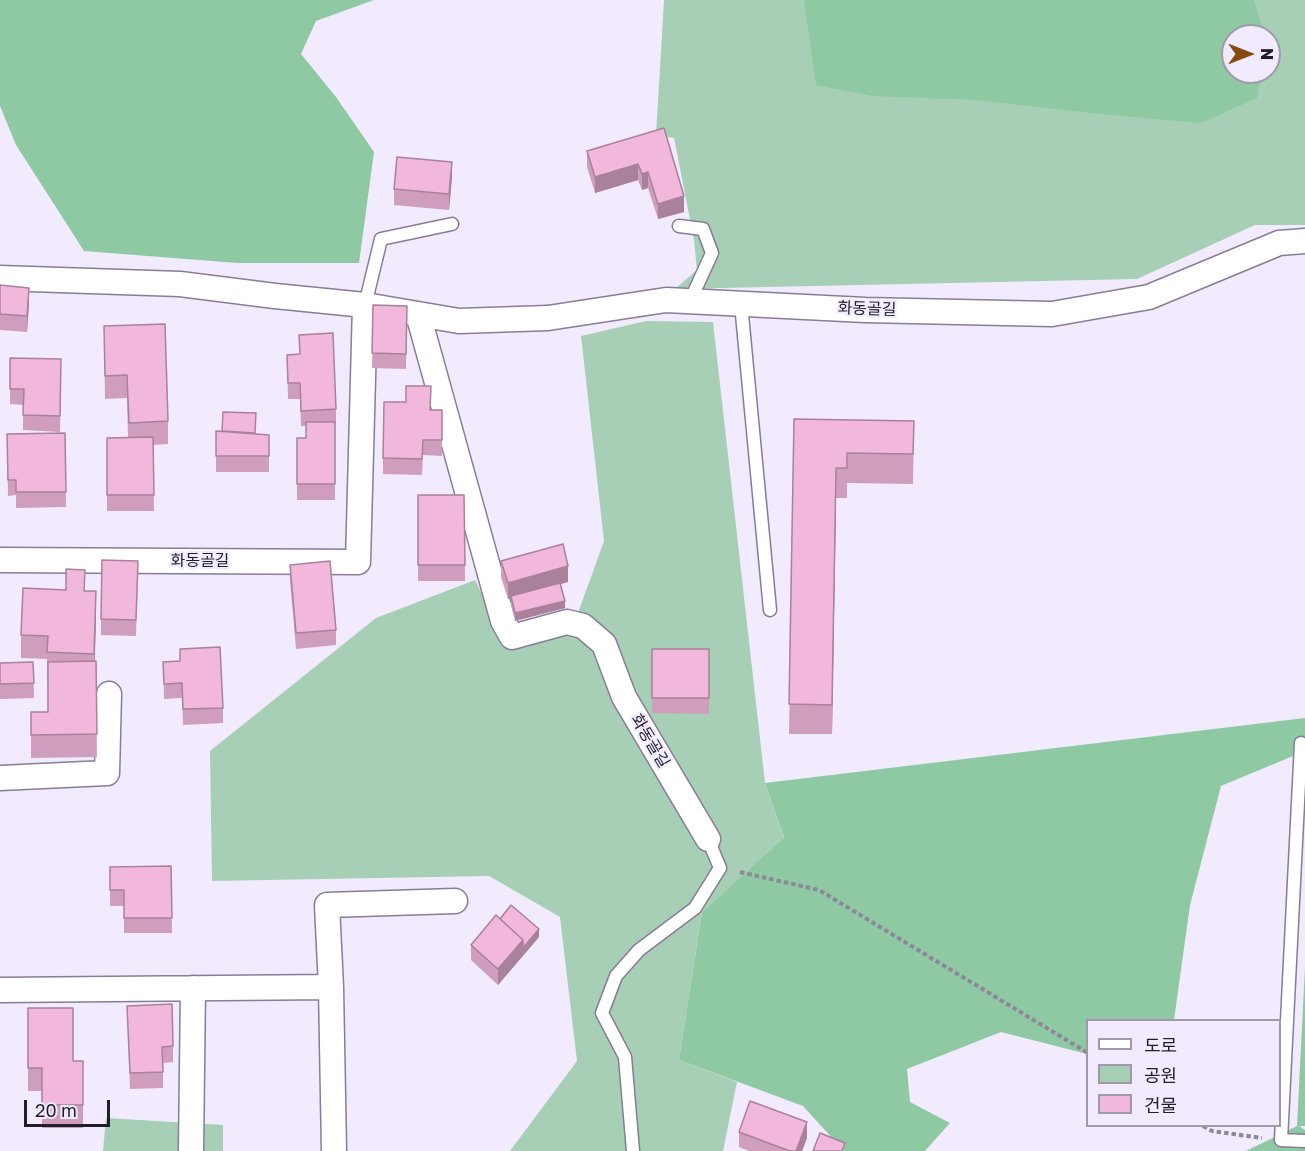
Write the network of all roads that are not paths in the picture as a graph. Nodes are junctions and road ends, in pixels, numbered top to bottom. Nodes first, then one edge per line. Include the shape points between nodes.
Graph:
1 (452, 224) dead end
2 (679, 226) dead end
3 (1305, 241) edge
4 (0, 278) edge
5 (690, 301) junction
6 (364, 304) junction
7 (741, 304) junction
8 (418, 314) junction
9 (0, 560) edge
10 (770, 610) dead end
11 (109, 694) dead end
12 (1300, 743) dead end
13 (0, 778) edge
14 (708, 839) joint
15 (455, 901) dead end
16 (331, 987) junction
17 (193, 988) junction
18 (0, 990) edge
19 (1305, 1141) edge
20 (191, 1151) edge
21 (334, 1151) edge
22 (633, 1151) edge

1 - 6 lane via 381,239
2 - 5 lane via 704,229 712,253
3 - 7 street, 화동골길 via 1279,243 1149,297 1052,314
4 - 6 street, 화동골길 via 180,284
5 - 7 street, 화동골길
5 - 8 street, 화동골길 via 666,300 548,318 459,321
6 - 8 street, 화동골길
6 - 9 street, 화동골길 via 358,562
7 - 10 lane
8 - 14 street, 화동골길 via 503,621 512,637 567,622 583,626 604,644 624,697
11 - 13 street via 107,773
12 - 19 lane via 1281,1140
14 - 22 lane via 720,868 695,908 639,950 615,976 602,1013 625,1056
15 - 16 street via 327,905
16 - 17 street
16 - 21 street
17 - 18 street
17 - 20 street

